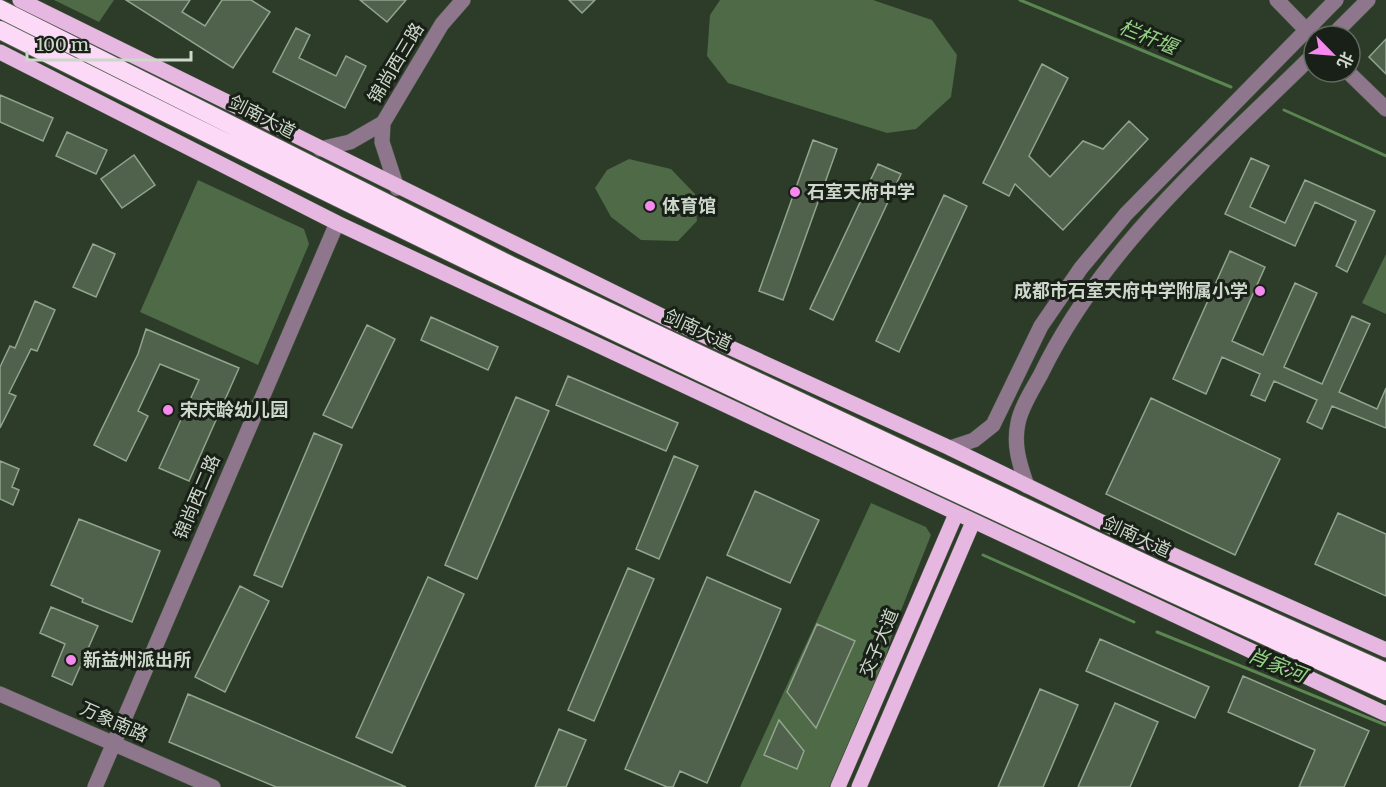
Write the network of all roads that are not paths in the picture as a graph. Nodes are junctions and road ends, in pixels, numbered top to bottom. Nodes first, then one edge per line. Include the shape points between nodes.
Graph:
1 (20, 0) edge
2 (464, 0) edge
3 (1277, 0) edge
4 (1336, 0) edge
5 (1368, 0) edge
6 (0, 9) edge
7 (1318, 24) edge
8 (1344, 24) edge
9 (1302, 26) edge
10 (0, 30) edge
11 (1302, 42) edge
12 (0, 52) edge
13 (1302, 66) edge
14 (1360, 84) edge
15 (1386, 109) edge
16 (383, 123) junction
17 (320, 149) junction
18 (309, 186) junction
19 (397, 188) junction
20 (273, 191) junction
21 (337, 223) junction
22 (488, 231) junction
23 (513, 267) junction
24 (950, 447) junction
25 (1027, 486) junction
26 (956, 514) junction
27 (973, 522) junction
28 (1124, 532) junction
29 (1154, 568) junction
30 (1198, 606) junction
31 (1153, 607) junction
32 (1386, 650) edge
33 (1386, 672) edge
34 (1386, 691) edge
35 (0, 693) edge
36 (1386, 714) edge
37 (113, 742) junction
38 (95, 787) edge
39 (213, 787) edge
40 (838, 787) edge
41 (860, 787) edge

1 - 17 main road
2 - 16 street, 锦尚西三路 via 442,24
3 - 9 street
4 - 7 street
5 - 8 street
6 - 23 highway, 剑南大道
10 - 18 highway, 剑南大道
11 - 24 street via 1126,214 1081,268 1041,326 993,425 974,440
12 - 20 main road
13 - 25 street via 1134,236 1080,303 1018,422 1017,456
14 - 15 street
16 - 17 street via 350,142
16 - 19 street, 锦尚西三路 via 382,142
17 - 19 main road
18 - 20 main road
18 - 30 highway, 剑南大道
19 - 22 main road
20 - 21 main road
21 - 26 main road
21 - 37 street, 锦尚西二路
22 - 23 main road
22 - 24 main road via 674,322
23 - 29 highway, 剑南大道
24 - 25 main road
25 - 28 main road
26 - 27 main road
26 - 40 main road, 交子大道
27 - 31 main road
27 - 41 main road
28 - 29 main road
28 - 32 main road
29 - 33 highway, 剑南大道
30 - 31 main road
30 - 34 highway, 剑南大道
31 - 36 main road
35 - 37 street, 万象南路
37 - 38 street, 锦尚西二路
37 - 39 street, 万象南路

